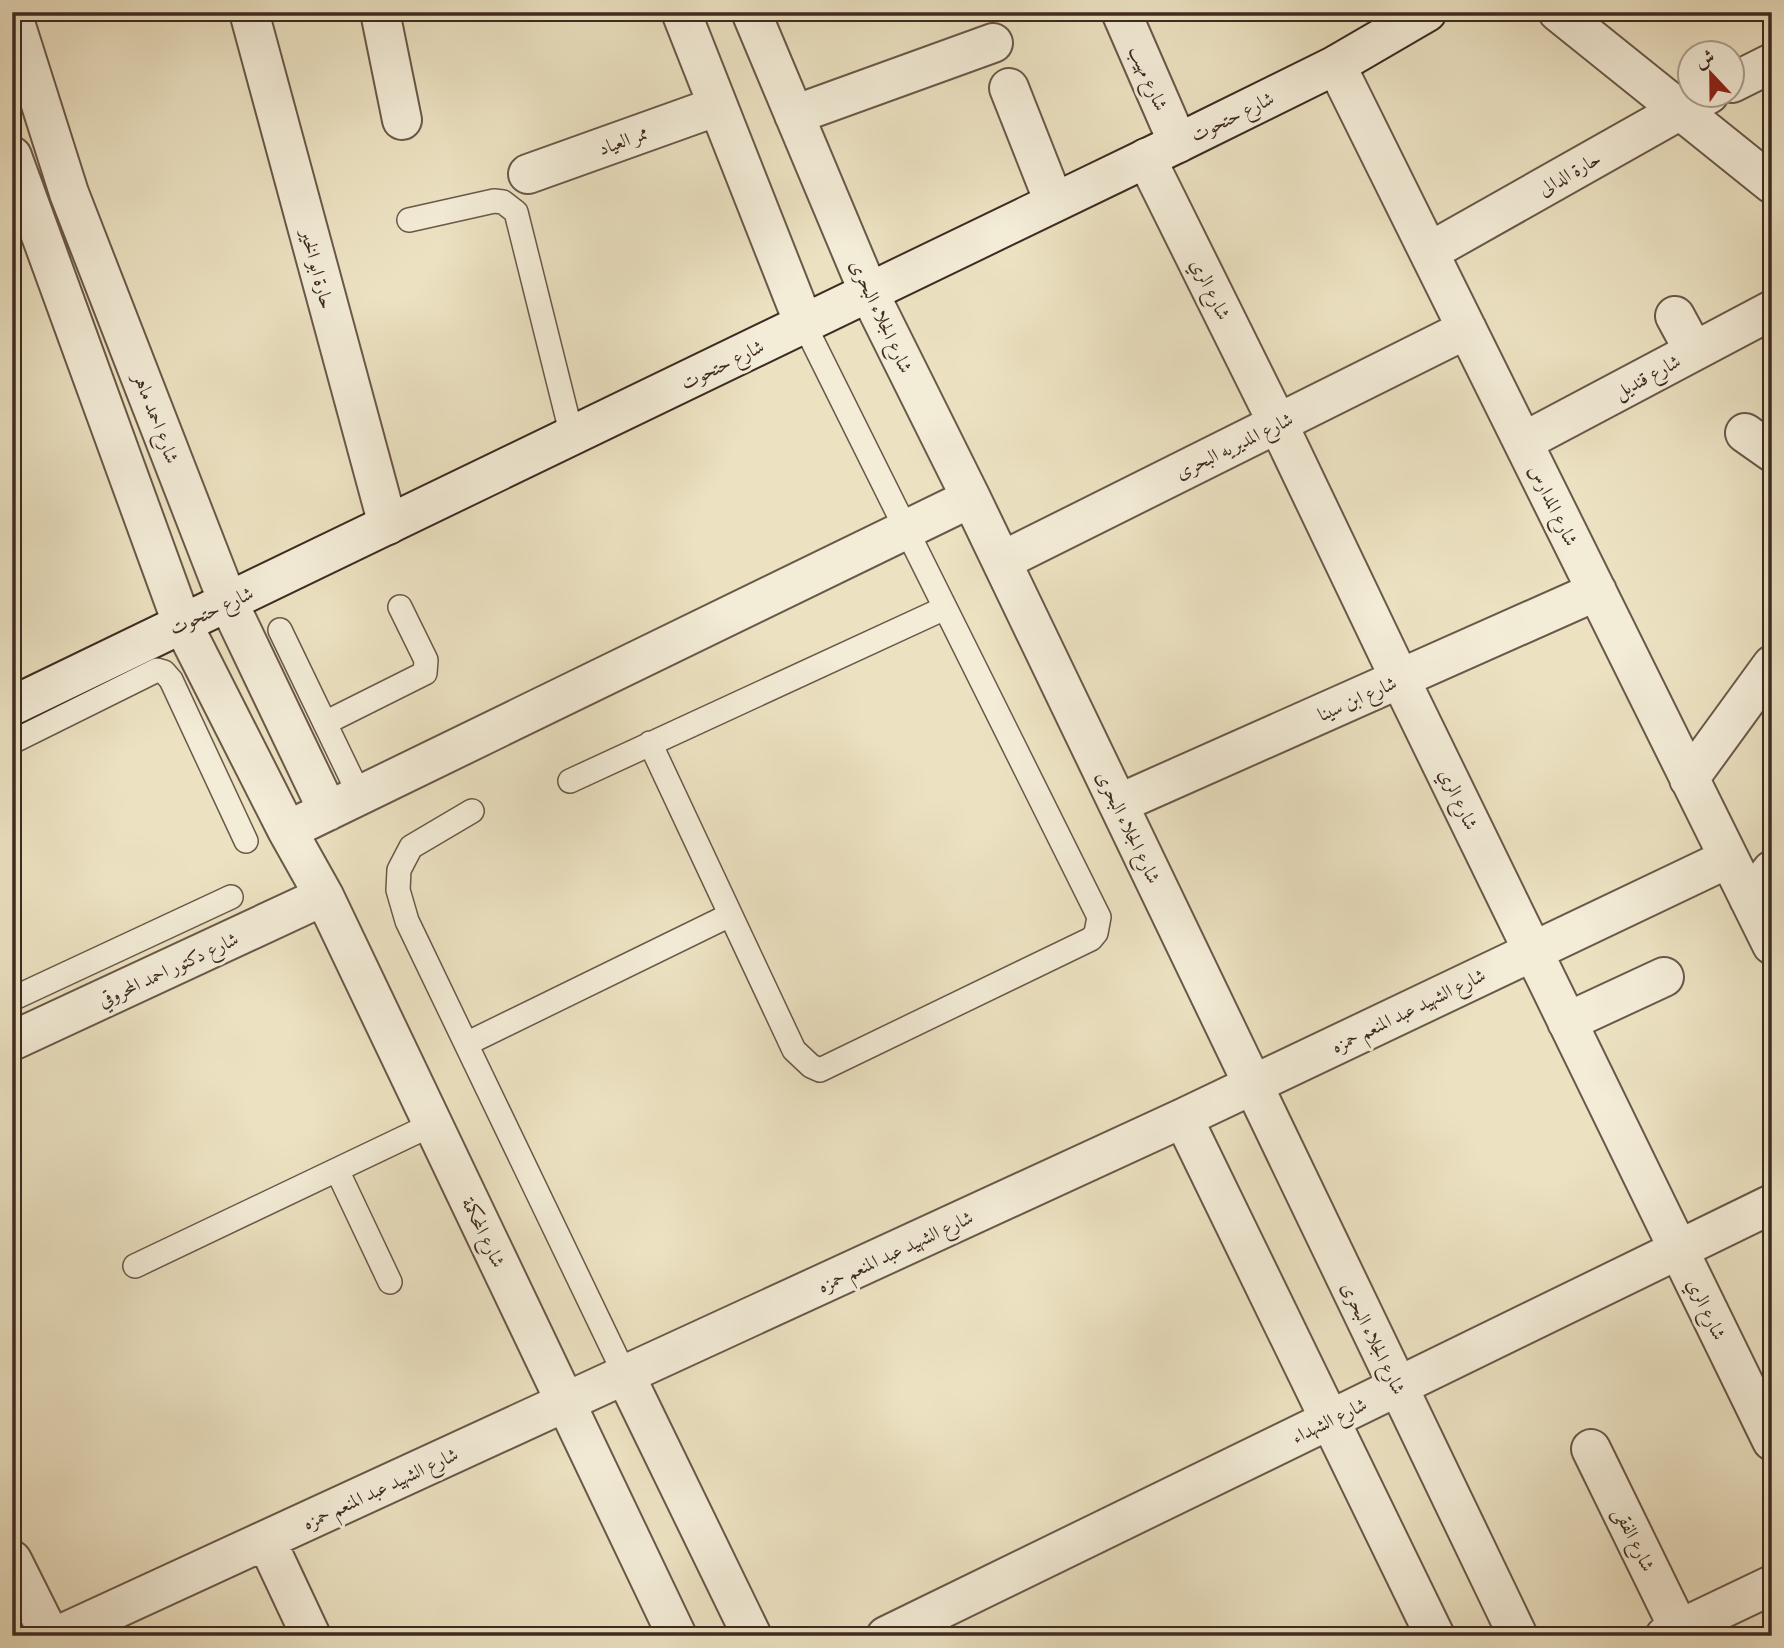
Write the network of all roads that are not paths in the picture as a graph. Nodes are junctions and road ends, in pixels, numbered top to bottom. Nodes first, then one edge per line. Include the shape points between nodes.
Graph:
1 (248, 12) edge
2 (380, 12) edge
3 (681, 12) edge
4 (751, 12) edge
5 (1121, 12) edge
6 (1427, 12) edge
7 (1559, 12) edge
8 (12, 13) edge
9 (993, 43) dead end
10 (1772, 63) edge
11 (1336, 65) junction
12 (1746, 76) edge
13 (1009, 88) dead end
14 (1676, 90) edge
15 (718, 106) junction
16 (1683, 108) edge
17 (1700, 108) edge
18 (794, 115) junction
19 (402, 120) dead end
20 (1162, 150) junction
21 (12, 156) edge
22 (528, 174) dead end
23 (1772, 184) edge
24 (1054, 202) junction
25 (409, 220) dead end
26 (1429, 252) junction
27 (869, 293) junction
28 (1772, 310) edge
29 (1675, 316) dead end
30 (804, 324) junction
31 (1467, 329) junction
32 (1694, 351) junction
33 (1278, 424) junction
34 (572, 436) junction
35 (1523, 442) junction
36 (971, 498) junction
37 (388, 525) junction
38 (906, 529) junction
39 (1002, 561) junction
40 (1597, 591) junction
41 (228, 602) junction
42 (400, 607) dead end
43 (945, 608) junction
44 (182, 624) junction
45 (280, 631) dead end
46 (1772, 665) edge
47 (1400, 679) junction
48 (12, 706) edge
49 (325, 723) junction
50 (12, 742) edge
51 (650, 743) junction
52 (1689, 779) junction
53 (570, 780) dead end
54 (344, 804) junction
55 (1118, 804) junction
56 (472, 811) dead end
57 (287, 830) junction
58 (246, 841) dead end
59 (1729, 858) junction
60 (1760, 884) edge
61 (324, 896) junction
62 (231, 897) dead end
63 (730, 915) junction
64 (1772, 945) edge
65 (1532, 950) junction
66 (1664, 977) dead end
67 (12, 999) edge
68 (1567, 1022) junction
69 (12, 1041) edge
70 (466, 1044) junction
71 (1252, 1085) junction
72 (1183, 1118) junction
73 (433, 1124) junction
74 (337, 1170) junction
75 (1772, 1204) edge
76 (1678, 1250) junction
77 (135, 1266) dead end
78 (390, 1282) dead end
79 (625, 1375) junction
80 (1398, 1386) junction
81 (566, 1403) junction
82 (1330, 1419) junction
83 (1772, 1441) edge
84 (1591, 1449) dead end
85 (267, 1540) junction
86 (12, 1560) edge
87 (1772, 1585) edge
88 (1672, 1632) edge
89 (50, 1636) edge
90 (57, 1636) edge
91 (311, 1636) edge
92 (677, 1636) edge
93 (752, 1636) edge
94 (886, 1636) edge
95 (1435, 1636) edge
96 (1518, 1636) edge

1 - 37 street, حارة ابو الخير
2 - 19 street
3 - 15 street
4 - 18 street, شارع الجلاء البحرى
5 - 20 street, شارع مهيب
6 - 11 street, شارع حتحوت
7 - 14 street
8 - 41 street, شارع احمد ماهر via 69,192
9 - 18 street
10 - 12 street
11 - 20 street, شارع حتحوت
11 - 26 street, شارع المدارس
13 - 24 street
15 - 22 street, ممر العياد
15 - 30 street
16 - 26 street, حارة الدالى
17 - 23 street
18 - 27 street, شارع الجلاء البحرى
20 - 24 street, شارع حتحوت
20 - 33 street, شارع الري
21 - 44 street
24 - 27 street, شارع حتحوت
25 - 34 lane via 494,201 511,205
26 - 31 street, شارع المدارس
27 - 30 street, شارع حتحوت
27 - 36 street, شارع الجلاء البحرى
28 - 32 street, شارع قنديل
29 - 32 street
30 - 34 street, شارع حتحوت
30 - 38 lane
31 - 33 street, شارع المديريه البحرى
31 - 35 street, شارع المدارس
32 - 35 street, شارع قنديل
33 - 39 street, شارع المديريه البحرى
33 - 47 street, شارع الري
34 - 37 street, شارع حتحوت
35 - 40 street, شارع المدارس
36 - 38 street
36 - 39 street, شارع الجلاء البحرى
37 - 41 street, شارع حتحوت
38 - 43 lane
38 - 54 street
39 - 55 street, شارع الجلاء البحرى
40 - 47 street, شارع ابن سينا
40 - 52 street, شارع المدارس
41 - 44 street, شارع حتحوت
41 - 54 street, شارع احمد ماهر
42 - 49 lane via 426,660 425,673
43 - 51 lane
43 - 63 lane via 1099,917 1097,933 820,1070 794,1050
44 - 48 street, شارع حتحوت
44 - 57 street
45 - 49 lane
46 - 52 street
47 - 55 street, شارع ابن سينا
47 - 65 street, شارع الري
49 - 54 lane
50 - 58 lane via 157,670 164,672
51 - 53 lane
51 - 63 lane
52 - 59 street, شارع المدارس
54 - 57 street
55 - 71 street, شارع الجلاء البحرى
56 - 70 lane via 411,847 399,870 398,890 407,921
57 - 61 street, شارع المحكمة
59 - 60 street, شارع المدارس
59 - 65 street, شارع الشهيد عبد المنعم حمزه
60 - 64 street, شارع المدارس
61 - 69 street, شارع دكتور احمد المحروقي
61 - 73 street, شارع المحكمة
62 - 67 lane
63 - 70 lane
65 - 68 street, شارع الري
65 - 71 street, شارع الشهيد عبد المنعم حمزه
66 - 68 street
68 - 76 street, شارع الري
70 - 79 lane
71 - 72 street, شارع الشهيد عبد المنعم حمزه
71 - 80 street, شارع الجلاء البحرى
72 - 79 street, شارع الشهيد عبد المنعم حمزه
72 - 82 street
73 - 74 lane
73 - 81 street, شارع المحكمة
74 - 77 lane
74 - 78 lane
75 - 76 street, شارع الشهداء
76 - 80 street, شارع الشهداء
76 - 83 street, شارع الري
79 - 81 street, شارع الشهيد عبد المنعم حمزه
79 - 93 street
80 - 82 street, شارع الشهداء
80 - 96 street, شارع الجلاء البحرى
81 - 85 street, شارع الشهيد عبد المنعم حمزه
81 - 92 street, شارع المحكمة
82 - 94 street, شارع الشهداء
82 - 95 street
84 - 88 street, شارع الفقى
85 - 90 street, شارع الشهيد عبد المنعم حمزه
85 - 91 street
86 - 89 street
87 - 88 street

